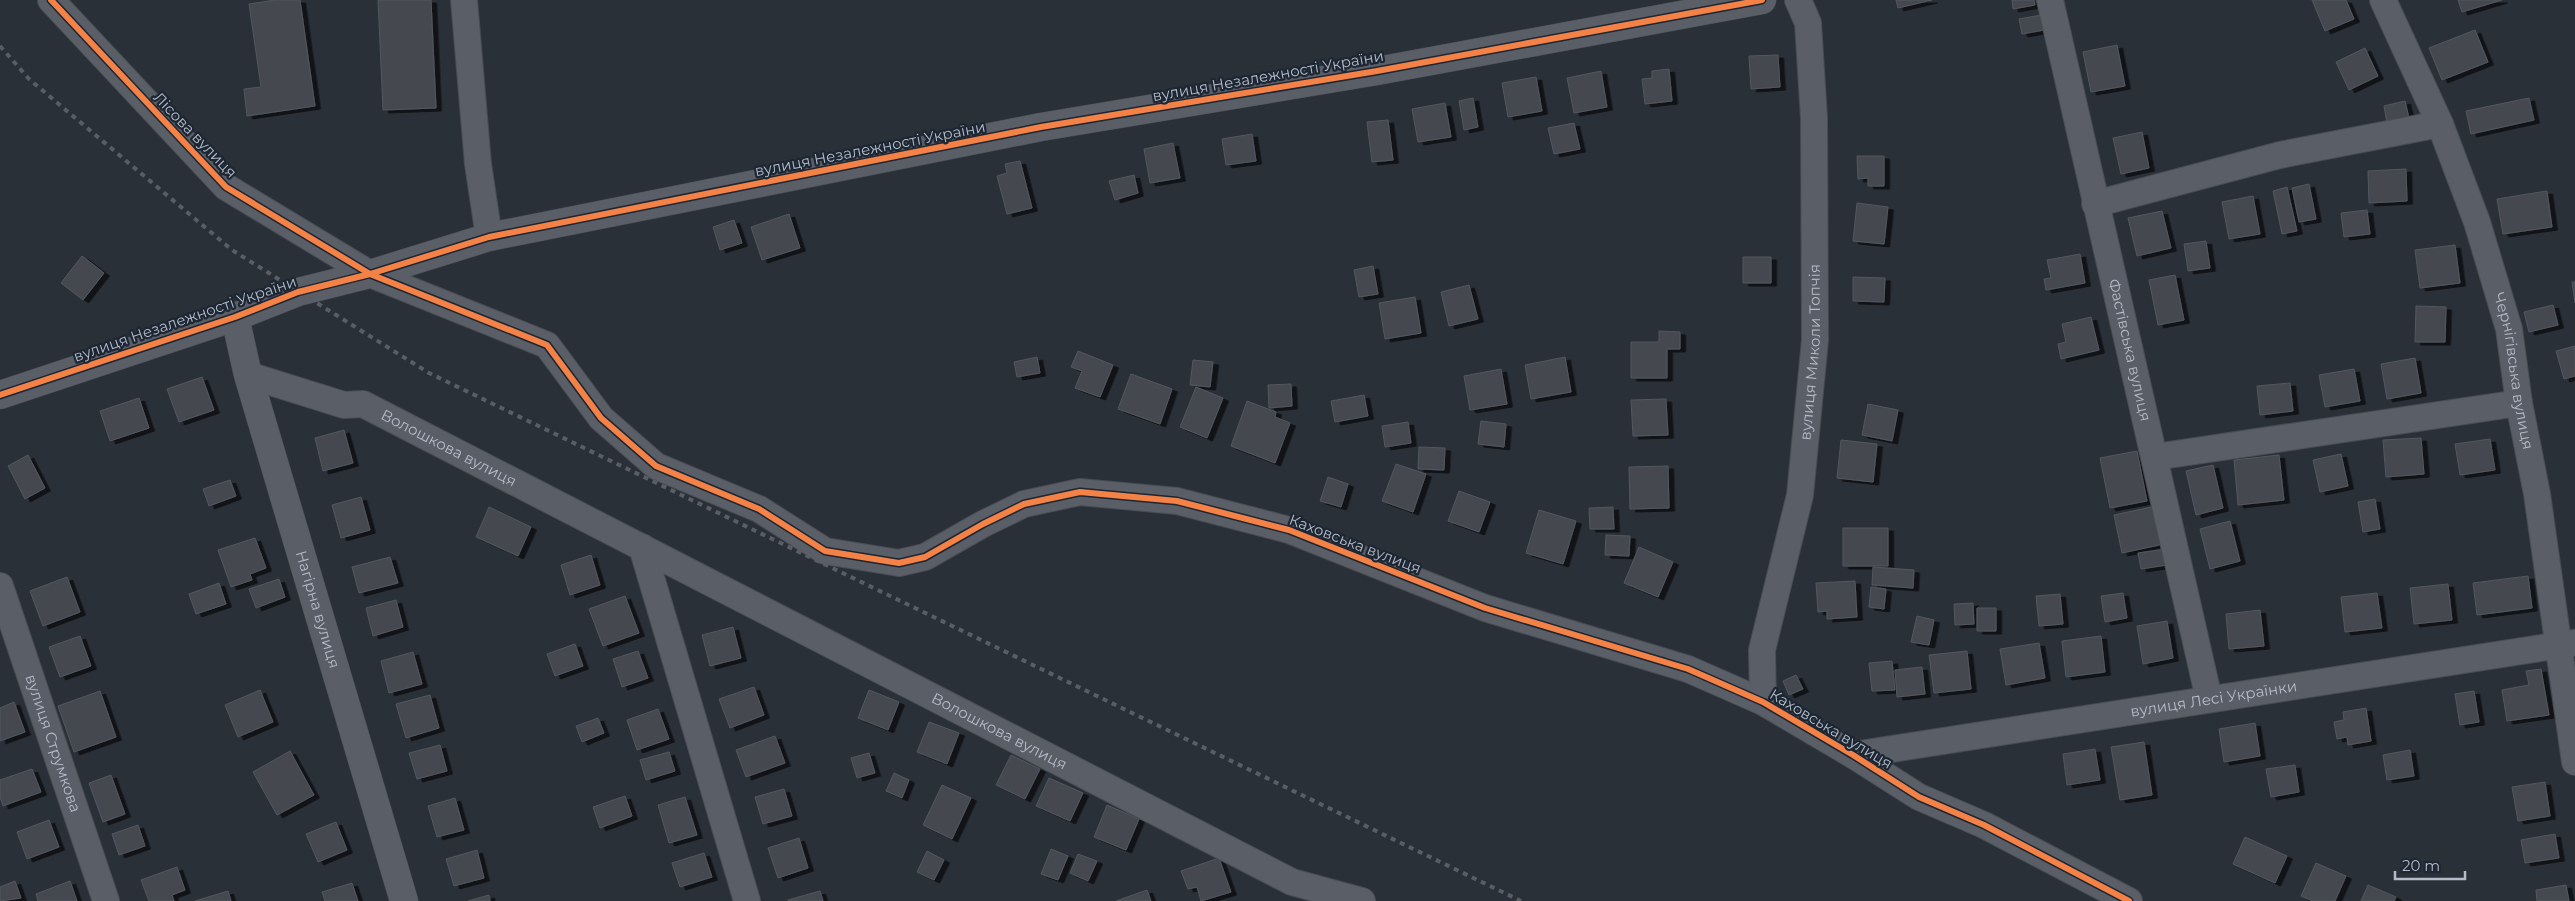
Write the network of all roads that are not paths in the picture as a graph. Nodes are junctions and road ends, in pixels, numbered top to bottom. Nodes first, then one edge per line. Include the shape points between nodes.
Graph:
1 (51, 0) edge
2 (464, 0) edge
3 (1762, 0) edge
4 (1798, 0) edge
5 (2050, 0) edge
6 (2383, 0) edge
7 (2440, 124) junction
8 (2095, 204) junction
9 (489, 237) junction
10 (370, 274) junction
11 (235, 317) junction
12 (248, 375) junction
13 (0, 395) edge
14 (2519, 402) junction
15 (2155, 457) junction
16 (642, 547) junction
17 (0, 586) edge
18 (2566, 644) edge
19 (2209, 700) junction
20 (1763, 702) junction
21 (1852, 755) junction
22 (2575, 762) edge
23 (106, 901) edge
24 (404, 901) edge
25 (747, 901) edge
26 (1360, 901) edge
27 (2129, 901) edge

1 - 10 street, Лісова вулиця via 226,187
2 - 9 street via 478,164
3 - 9 street, вулиця Незалежності України via 1377,71 1041,127
4 - 20 street, вулиця Миколи Топчія via 1808,23 1814,118 1815,340 1800,495 1762,650
5 - 8 street, Фастівська вулиця
6 - 7 street, Чернігівська вулиця
7 - 8 street via 2280,155
7 - 14 street, Чернігівська вулиця via 2477,222 2509,330
8 - 15 street, Фастівська вулиця
9 - 10 street, вулиця Незалежності України
10 - 11 street, вулиця Незалежності України via 298,292
10 - 20 street, Каховська вулиця via 547,345 601,418 656,466 759,509 825,550 899,563 925,557 982,524 1034,502 1080,492 1178,501 1289,530 1485,608 1688,669
11 - 12 street, Нагірна вулиця
11 - 13 street, вулиця Незалежності України
12 - 16 street, Волошкова вулиця via 344,406 363,404
12 - 24 street, Нагірна вулиця
14 - 15 street
14 - 18 street, Чернігівська вулиця
15 - 19 street, Фастівська вулиця
16 - 25 street
16 - 26 street, Волошкова вулиця via 1292,882
17 - 23 street, вулиця Струмкова
18 - 19 street, вулиця Лесі Українки
18 - 22 street, Чернігівська вулиця
19 - 21 street, вулиця Лесі Українки
20 - 21 street, Каховська вулиця
21 - 27 street, Каховська вулиця via 1919,798 1984,825

